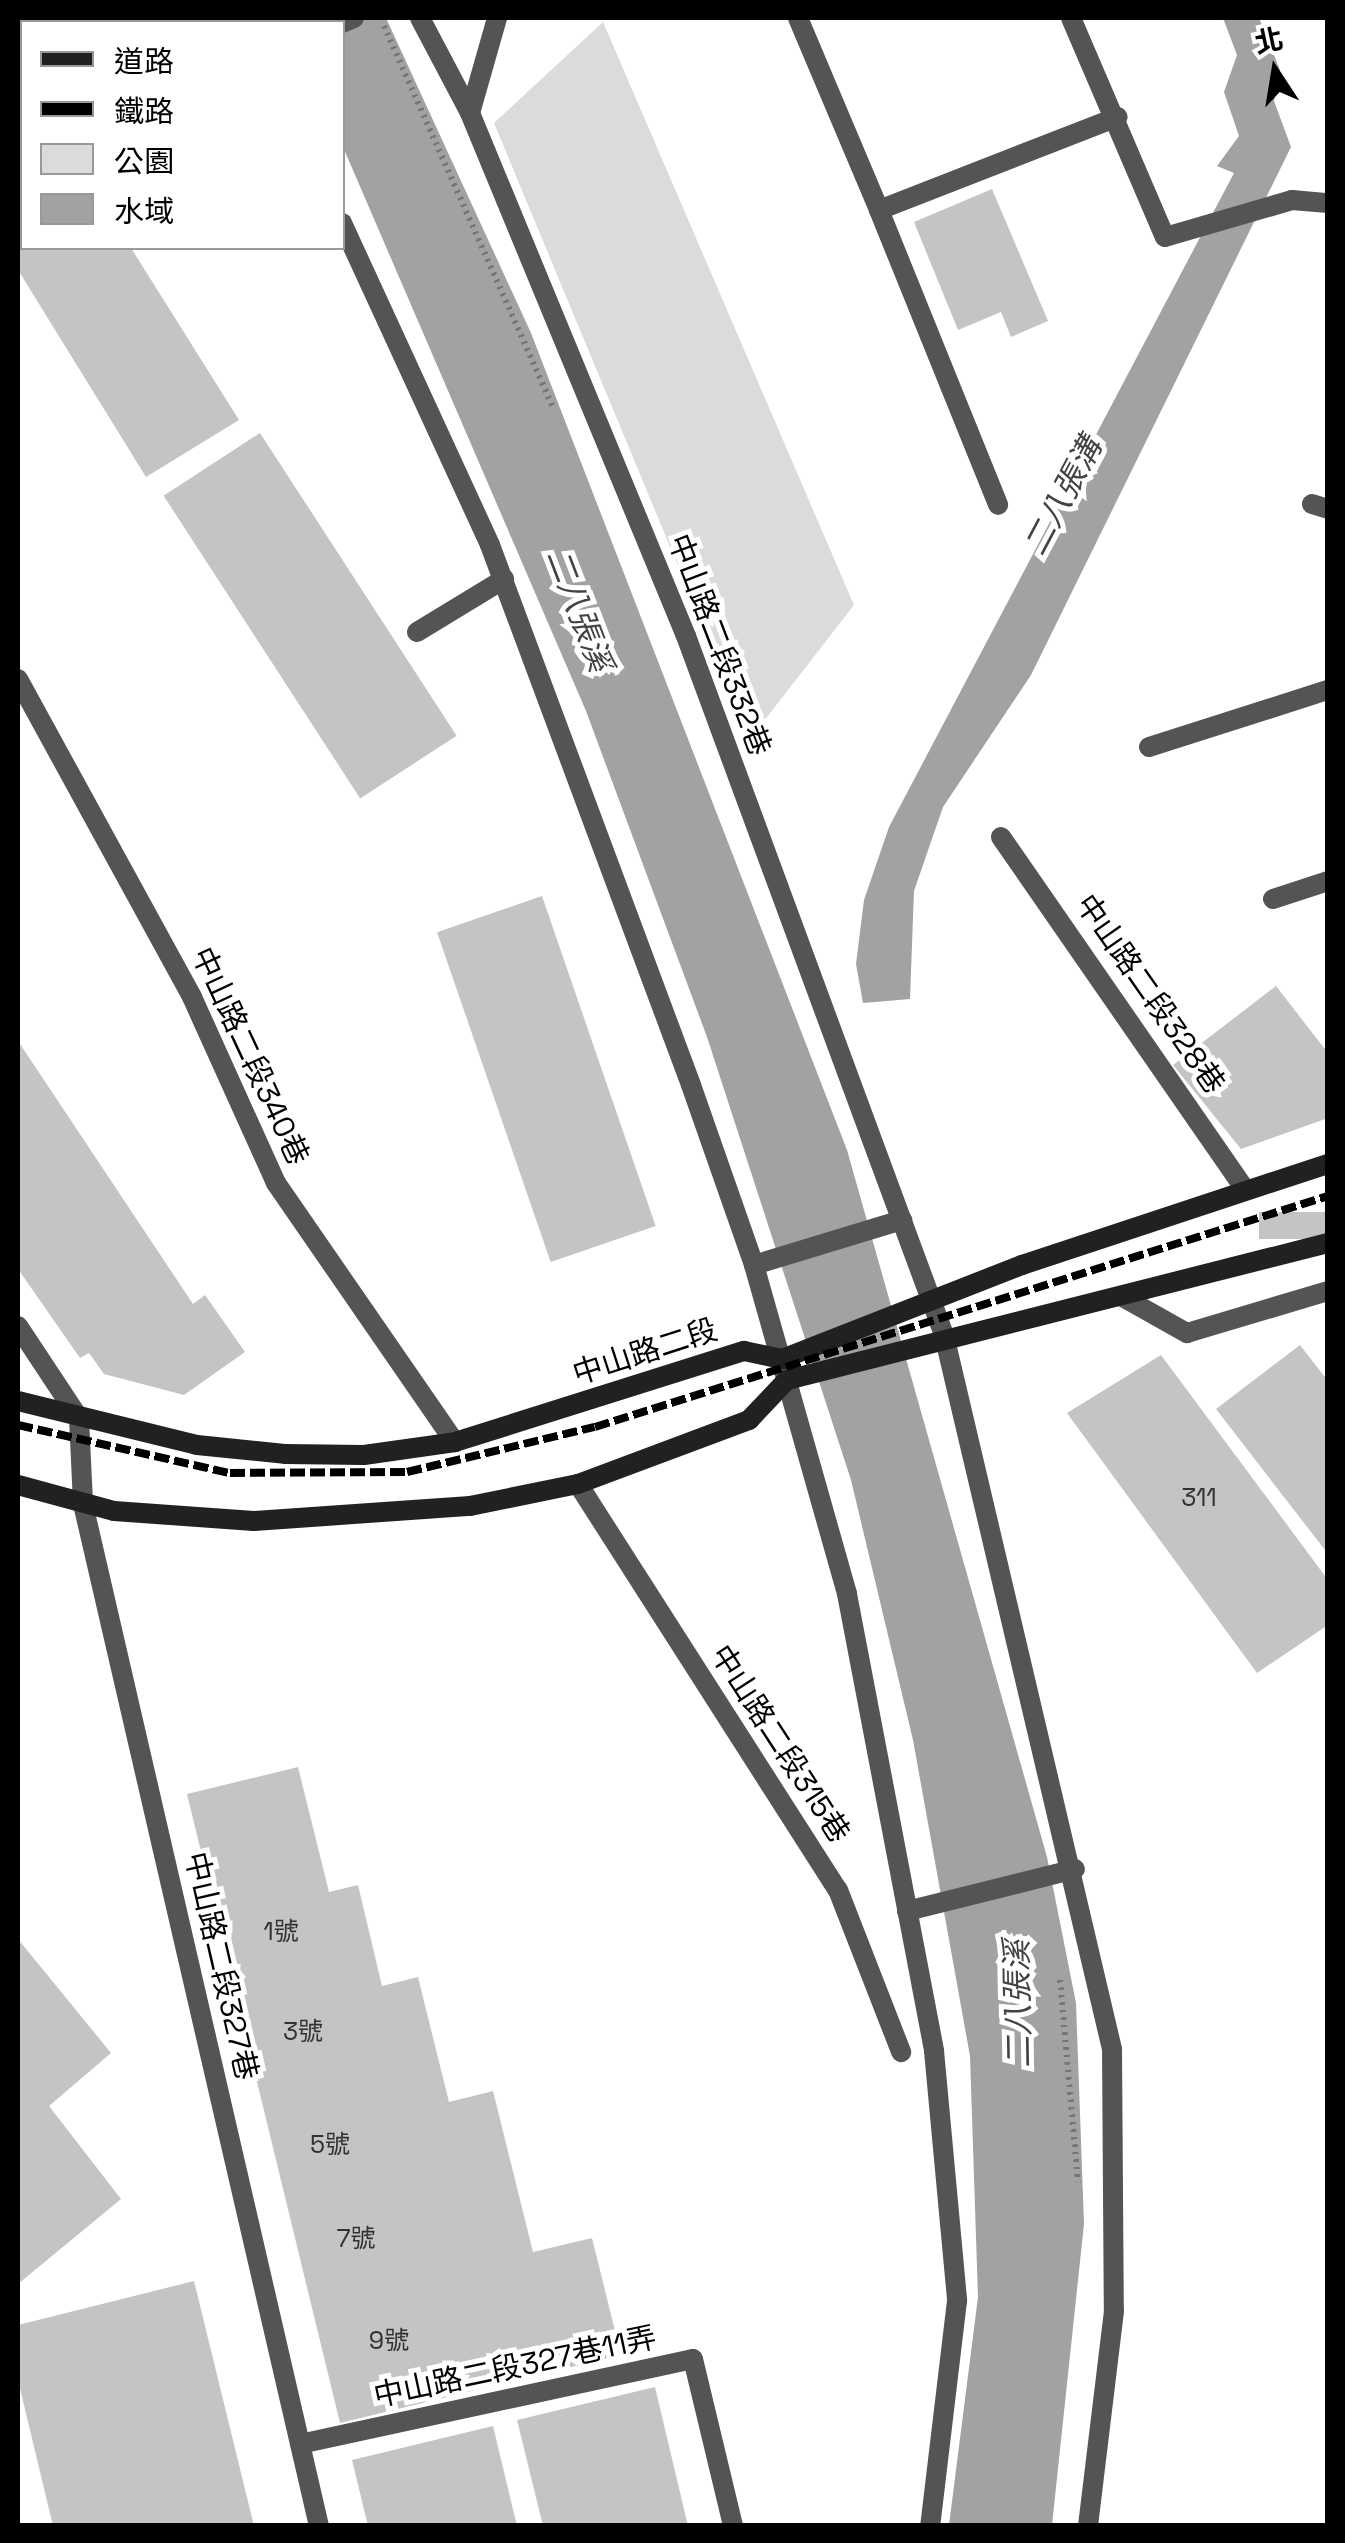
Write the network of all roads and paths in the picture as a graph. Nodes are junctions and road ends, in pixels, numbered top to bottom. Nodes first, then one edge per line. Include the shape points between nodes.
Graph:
1 (420, 18) edge
2 (497, 18) edge
3 (798, 18) edge
4 (1071, 18) edge
5 (470, 113) junction
6 (1117, 116) junction
7 (1328, 203) edge
8 (879, 210) junction
9 (345, 230) edge
10 (998, 505) dead end
11 (504, 579) junction
12 (417, 632) dead end
13 (18, 679) edge
14 (1328, 690) edge
15 (1149, 747) dead end
16 (1001, 836) dead end
17 (1328, 881) edge
18 (1273, 899) dead end
19 (1328, 1164) edge
20 (1245, 1189) junction
21 (902, 1220) junction
22 (1328, 1243) edge
23 (754, 1265) junction
24 (1328, 1291) edge
25 (1121, 1296) junction
26 (932, 1307) junction
27 (18, 1326) edge
28 (944, 1335) junction
29 (784, 1370) junction
30 (18, 1401) edge
31 (80, 1418) junction
32 (455, 1442) junction
33 (578, 1484) junction
34 (18, 1485) edge
35 (83, 1504) junction
36 (1076, 1868) junction
37 (907, 1911) junction
38 (901, 2052) dead end
39 (300, 2444) junction
40 (319, 2526) edge
41 (733, 2526) edge
42 (930, 2526) edge
43 (1088, 2526) edge

1 - 5 street, 中山路二段332巷
2 - 5 street
3 - 8 street
4 - 6 street
5 - 21 street, 中山路二段332巷 via 686,636
6 - 7 street via 1165,237 1292,200
6 - 8 street
8 - 10 street
9 - 11 street
11 - 12 street
11 - 23 street
13 - 32 street, 中山路二段340巷 via 192,997 276,1183
14 - 15 street
16 - 20 street, 中山路二段328巷
17 - 18 street
19 - 20 main road, 中山路二段
20 - 26 main road, 中山路二段 via 1022,1265
21 - 23 street
21 - 26 street, 中山路二段332巷
22 - 25 main road, 中山路二段
23 - 29 street
24 - 25 street via 1188,1333
25 - 28 main road, 中山路二段
26 - 28 street, 中山路二段332巷
26 - 29 main road, 中山路二段
27 - 31 street
28 - 29 main road, 中山路二段
28 - 36 street, 中山路二段332巷
29 - 32 main road, 中山路二段 via 744,1352
29 - 33 main road, 中山路二段 via 749,1420
29 - 37 street via 846,1594
30 - 31 main road, 中山路二段
31 - 32 main road, 中山路二段 via 285,1454 364,1456
31 - 35 street, 中山路二段327巷
33 - 35 main road, 中山路二段 via 374,1518 254,1521
33 - 38 street, 中山路二段315巷 via 838,1890
34 - 35 main road, 中山路二段
35 - 39 street, 中山路二段327巷
36 - 37 street
36 - 43 street, 中山路二段332巷 via 1112,2049 1114,2310
37 - 42 street via 934,2051 956,2301
39 - 40 street, 中山路二段327巷
39 - 41 street, 中山路二段327巷11弄 via 693,2359

